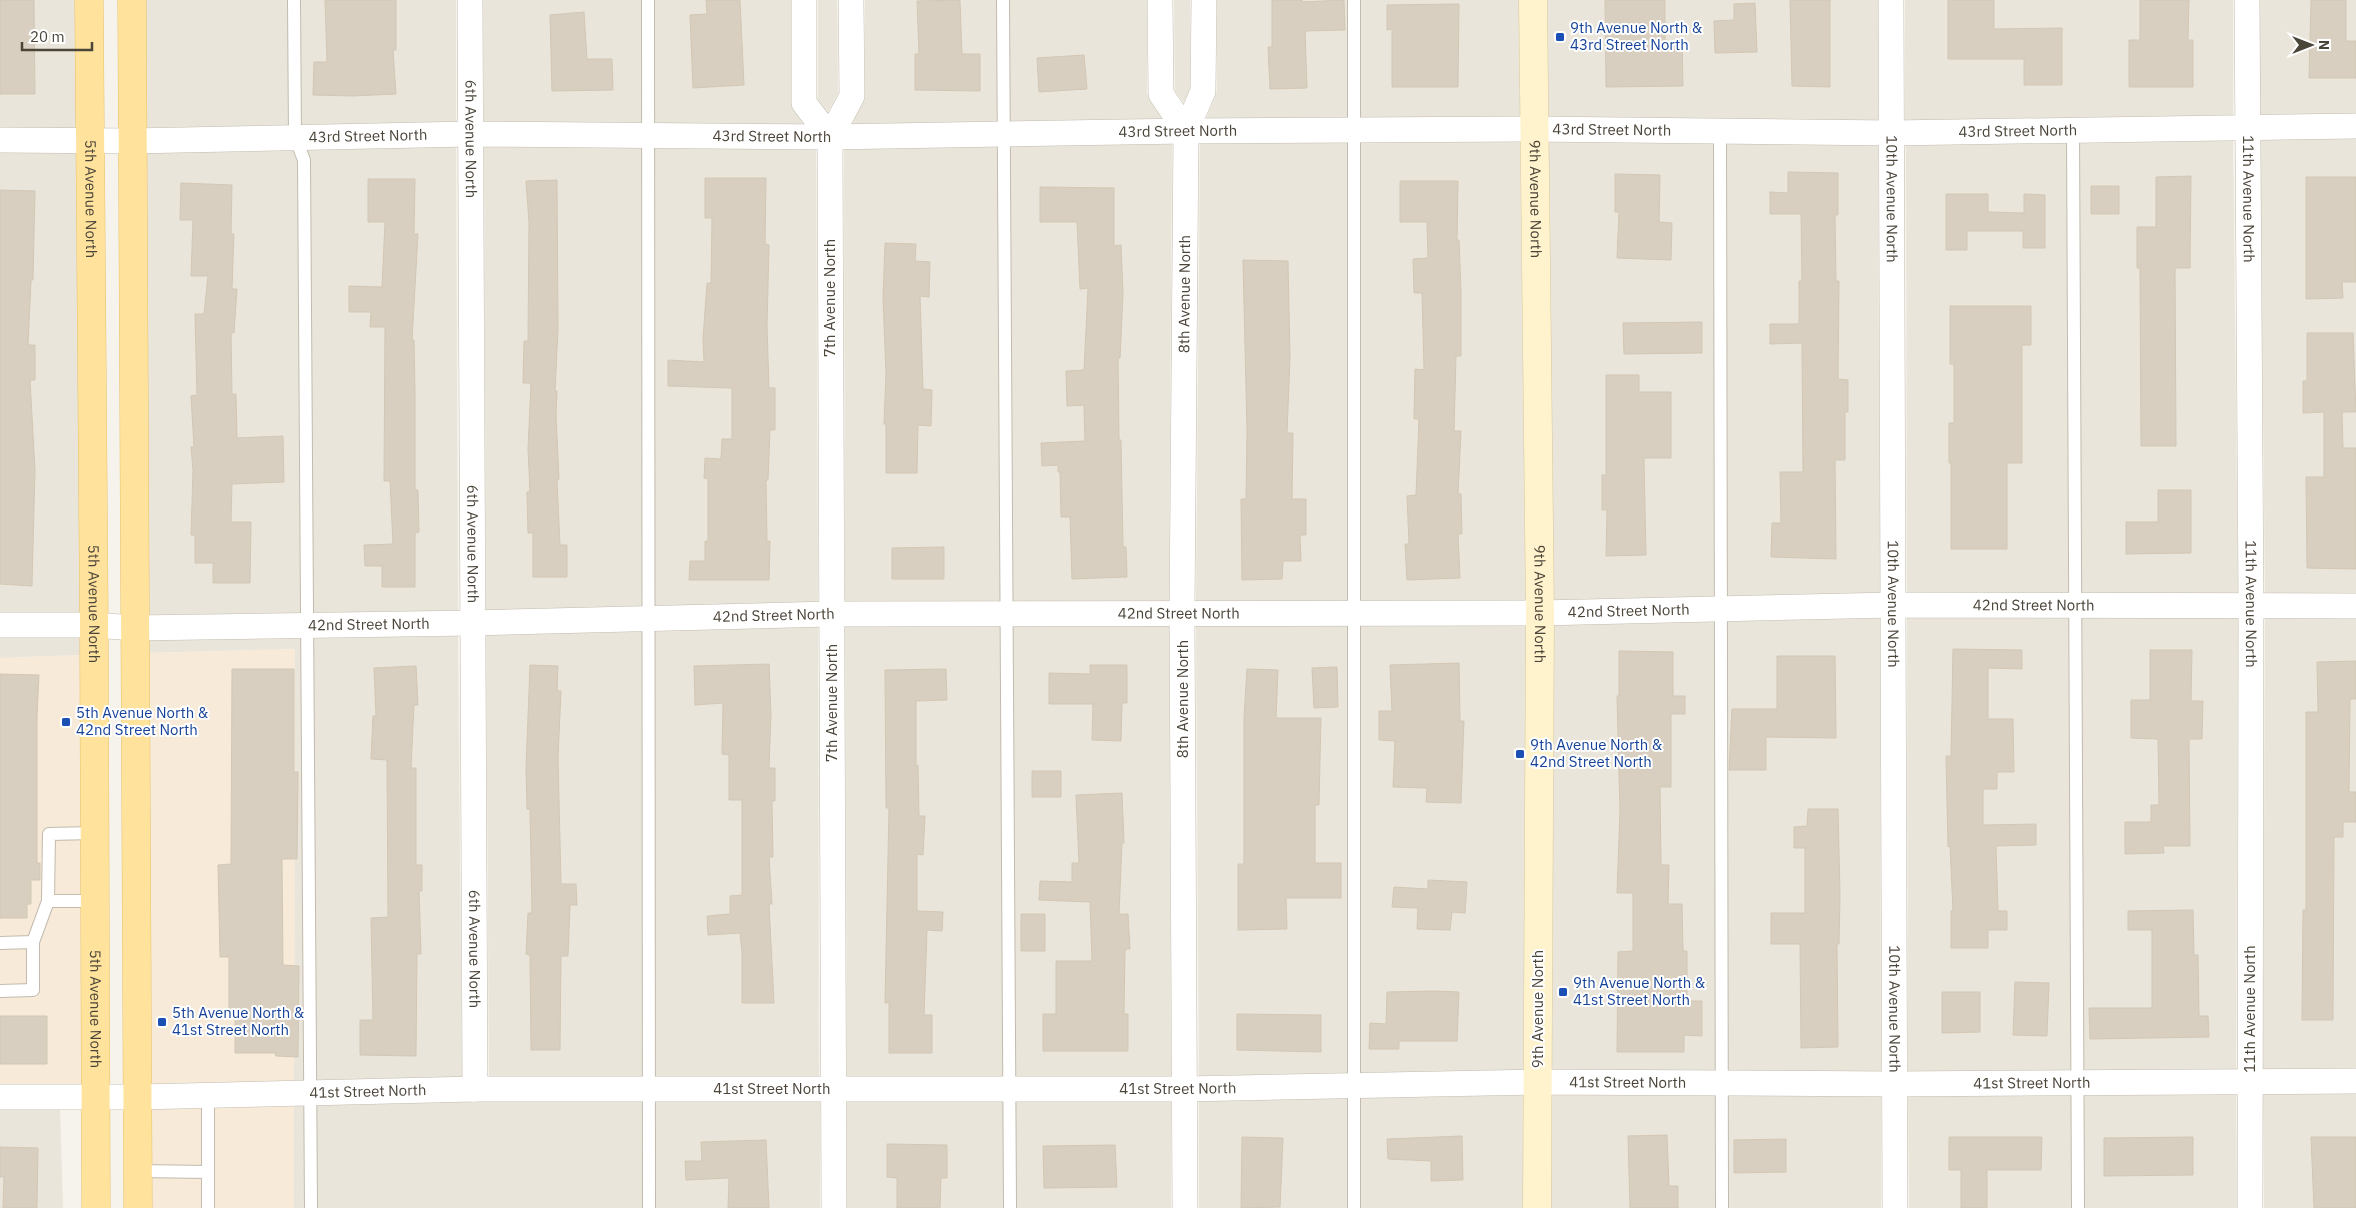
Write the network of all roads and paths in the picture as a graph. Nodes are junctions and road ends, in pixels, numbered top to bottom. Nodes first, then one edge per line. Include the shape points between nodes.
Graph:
1 (89, 0) edge
2 (132, 0) edge
3 (294, 0) edge
4 (470, 0) edge
5 (648, 0) edge
6 (804, 0) edge
7 (851, 0) edge
8 (1003, 0) edge
9 (1160, 0) edge
10 (1204, 0) edge
11 (1354, 0) edge
12 (1533, 0) edge
13 (1891, 0) edge
14 (2247, 0) edge
15 (2356, 126) edge
16 (2246, 128) junction
17 (1533, 129) junction
18 (1354, 130) junction
19 (2073, 130) junction
20 (1186, 131) junction
21 (1720, 131) junction
22 (1892, 133) junction
23 (470, 134) junction
24 (1003, 134) junction
25 (648, 135) junction
26 (295, 137) junction
27 (830, 137) junction
28 (0, 140) edge
29 (132, 140) junction
30 (90, 141) junction
31 (1893, 605) junction
32 (2076, 605) junction
33 (2251, 605) junction
34 (2356, 606) edge
35 (1720, 609) junction
36 (1182, 613) junction
37 (1354, 613) junction
38 (1540, 613) junction
39 (832, 614) junction
40 (1007, 614) junction
41 (648, 619) junction
42 (472, 623) junction
43 (94, 625) junction
44 (307, 625) junction
45 (0, 626) edge
46 (134, 628) junction
47 (94, 833) junction
48 (48, 901) junction
49 (95, 901) junction
50 (33, 942) junction
51 (0, 943) edge
52 (0, 990) edge
53 (2250, 1081) junction
54 (2356, 1081) edge
55 (1538, 1082) junction
56 (1722, 1083) junction
57 (2077, 1083) junction
58 (1895, 1084) junction
59 (1354, 1086) junction
60 (650, 1088) junction
61 (833, 1088) junction
62 (1008, 1088) junction
63 (475, 1089) junction
64 (1185, 1089) junction
65 (310, 1093) junction
66 (208, 1095) junction
67 (0, 1097) edge
68 (95, 1097) junction
69 (139, 1097) junction
70 (138, 1171) junction
71 (208, 1172) junction
72 (96, 1208) edge
73 (138, 1208) edge
74 (208, 1208) edge
75 (311, 1208) edge
76 (649, 1208) edge
77 (834, 1208) edge
78 (1010, 1208) edge
79 (1185, 1208) edge
80 (1354, 1208) edge
81 (1537, 1208) edge
82 (1722, 1208) edge
83 (1895, 1208) edge
84 (2078, 1208) edge
85 (2250, 1208) edge

1 - 30 main road, 5th Avenue North
2 - 29 main road
3 - 26 lane
4 - 23 street, 6th Avenue North
5 - 25 lane
6 - 27 street via 804,103
7 - 27 street, 7th Avenue North via 852,96
8 - 24 lane
9 - 20 street via 1161,94
10 - 20 street, 8th Avenue North via 1204,91
11 - 18 lane
12 - 17 street, 9th Avenue North
13 - 22 street, 10th Avenue North
14 - 16 street, 11th Avenue North
15 - 16 street, 43rd Street North
16 - 19 street, 43rd Street North
16 - 33 street, 11th Avenue North
17 - 18 street, 43rd Street North
17 - 21 street, 43rd Street North
17 - 38 street, 9th Avenue North
18 - 20 street, 43rd Street North
18 - 37 lane
19 - 22 street, 43rd Street North
19 - 32 lane
20 - 24 street, 43rd Street North
20 - 36 street, 8th Avenue North
21 - 22 street, 43rd Street North
21 - 35 lane
22 - 31 street, 10th Avenue North
23 - 25 street, 43rd Street North
23 - 26 street, 43rd Street North
23 - 42 street, 6th Avenue North
24 - 27 street, 43rd Street North
24 - 40 lane
25 - 27 street, 43rd Street North
25 - 41 lane
26 - 29 street, 43rd Street North
26 - 44 lane via 304,160
27 - 39 street, 7th Avenue North
28 - 30 street, 43rd Street North
29 - 30 street, 43rd Street North
29 - 46 main road
30 - 43 main road, 5th Avenue North
31 - 32 street, 42nd Street North
31 - 35 street, 42nd Street North
31 - 58 street, 10th Avenue North
32 - 33 street, 42nd Street North
32 - 57 lane
33 - 34 street, 42nd Street North
33 - 53 street, 11th Avenue North
35 - 38 street, 42nd Street North
35 - 56 lane
36 - 37 street, 42nd Street North
36 - 40 street, 42nd Street North
36 - 64 street, 8th Avenue North
37 - 38 street, 42nd Street North
37 - 59 lane
38 - 55 street, 9th Avenue North
39 - 40 street, 42nd Street North
39 - 41 street, 42nd Street North
39 - 61 street, 7th Avenue North
40 - 62 lane
41 - 42 street, 42nd Street North
41 - 60 lane
42 - 44 street, 42nd Street North
42 - 63 street, 6th Avenue North
43 - 45 street, 42nd Street North
43 - 46 street, 42nd Street North
43 - 47 main road, 5th Avenue North
44 - 46 street, 42nd Street North
44 - 65 lane
46 - 69 main road
47 - 48 lane via 49,834
47 - 49 main road, 5th Avenue North
48 - 49 lane
48 - 50 lane
49 - 68 main road, 5th Avenue North
50 - 51 lane
50 - 52 lane via 33,990
53 - 54 street, 41st Street North
53 - 57 street, 41st Street North
53 - 85 street, 11th Avenue North
55 - 56 street, 41st Street North
55 - 59 street, 41st Street North
55 - 81 street, 9th Avenue North
56 - 58 street, 41st Street North
56 - 82 lane
57 - 58 street, 41st Street North
57 - 84 lane
58 - 83 street, 10th Avenue North
59 - 64 street, 41st Street North
59 - 80 lane
60 - 61 street, 41st Street North
60 - 63 street, 41st Street North
60 - 76 lane
61 - 62 street, 41st Street North
61 - 77 street, 7th Avenue North
62 - 64 street, 41st Street North
62 - 78 lane
63 - 65 street, 41st Street North
64 - 79 street, 8th Avenue North
65 - 66 street, 41st Street North
65 - 75 lane
66 - 69 street, 41st Street North
66 - 71 lane
67 - 68 street, 41st Street North
68 - 69 street, 41st Street North
68 - 72 main road, 5th Avenue North
69 - 70 main road
70 - 71 lane
70 - 73 main road
71 - 74 lane

